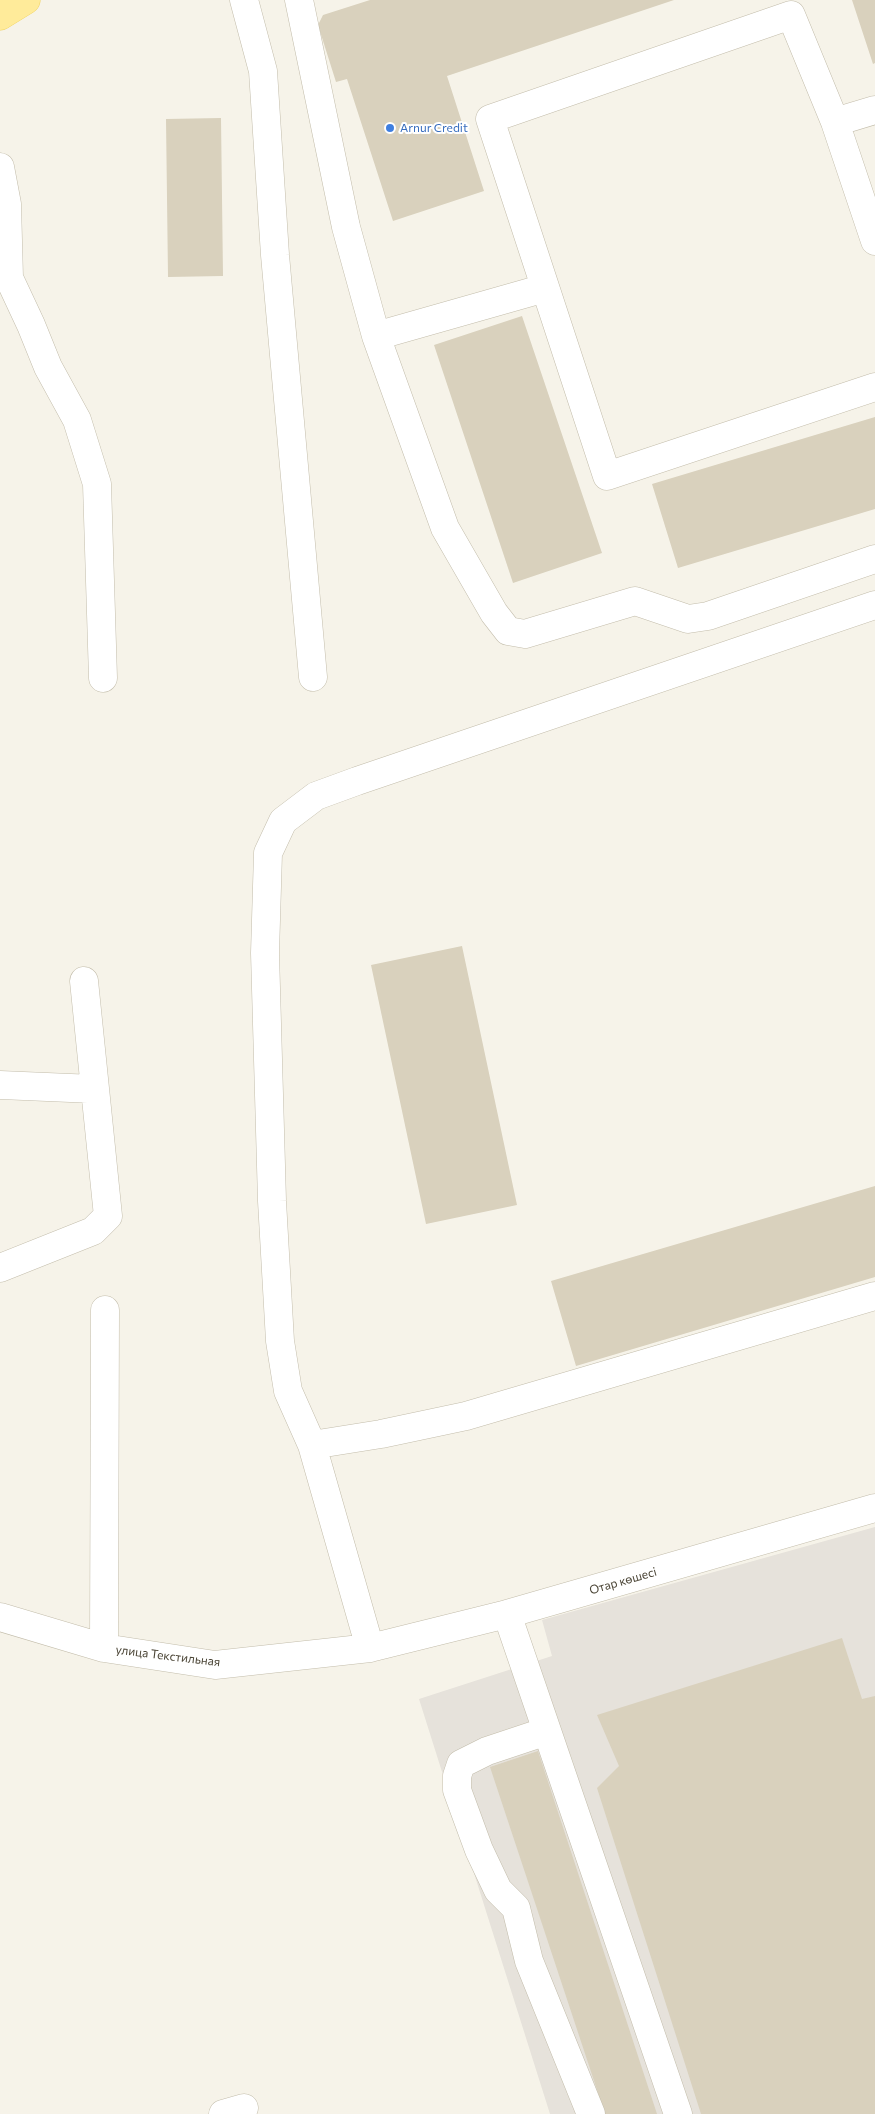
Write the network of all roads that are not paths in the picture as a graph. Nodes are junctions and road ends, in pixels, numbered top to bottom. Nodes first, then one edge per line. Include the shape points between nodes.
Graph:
1 (26, 0) edge
2 (244, 0) edge
3 (299, 0) edge
4 (0, 16) edge
5 (875, 110) edge
6 (835, 122) junction
7 (0, 167) edge
8 (875, 241) edge
9 (546, 288) junction
10 (376, 336) junction
11 (875, 387) edge
12 (875, 559) edge
13 (875, 605) edge
14 (313, 677) dead end
15 (103, 678) dead end
16 (84, 981) dead end
17 (0, 1084) edge
18 (94, 1089) junction
19 (0, 1268) edge
20 (875, 1296) edge
21 (105, 1310) dead end
22 (312, 1445) junction
23 (875, 1508) edge
24 (507, 1614) junction
25 (0, 1617) edge
26 (104, 1648) junction
27 (370, 1648) junction
28 (547, 1732) junction
29 (592, 2114) edge
30 (678, 2114) edge

1 - 4 main road
2 - 14 street via 262,72
3 - 10 street via 346,227
5 - 6 street
6 - 8 street
6 - 9 street via 791,15 490,119
7 - 15 street via 7,204 9,278 48,367 77,420 97,484
9 - 10 street
9 - 11 street via 607,476
10 - 12 street via 445,528 494,613 508,631 525,634 635,601 688,619 708,616
13 - 22 street via 357,781 316,796 283,821 268,853 266,892 272,1201 280,1341 288,1391
16 - 18 street
17 - 18 street
18 - 19 street via 108,1216 93,1231
20 - 22 street via 466,1416
21 - 26 street
22 - 27 street
23 - 24 street, Отар көшесі
24 - 27 street, Отар көшесі
24 - 28 street
25 - 26 street, улица Текстильная
26 - 27 street, улица Текстильная via 215,1664
28 - 29 street via 487,1751 461,1764 457,1776 458,1790 479,1850 498,1890 516,1908 529,1961
28 - 30 street

